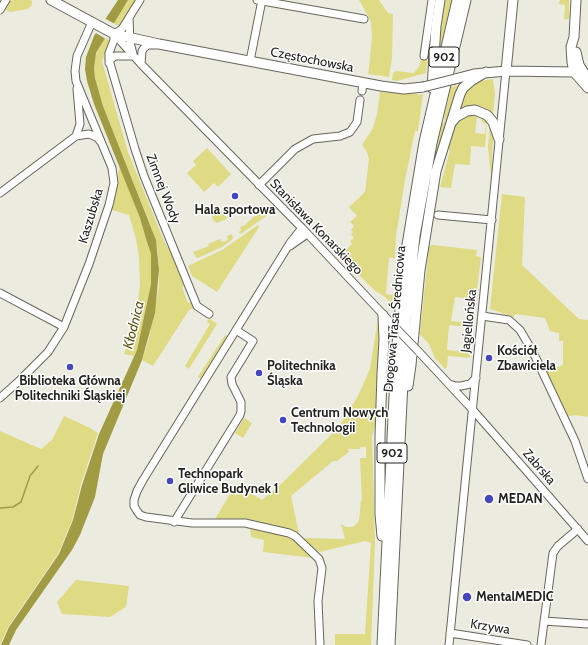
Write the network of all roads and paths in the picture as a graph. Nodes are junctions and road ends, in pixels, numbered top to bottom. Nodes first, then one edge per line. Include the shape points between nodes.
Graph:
1 (6, 0) edge
2 (51, 0) edge
3 (140, 0) edge
4 (260, 0) edge
5 (432, 0) edge
6 (440, 0) edge
7 (457, 0) edge
8 (466, 0) edge
9 (513, 0) edge
10 (575, 0) edge
11 (0, 10) edge
12 (129, 18) junction
13 (364, 19) dead end
14 (95, 23) junction
15 (114, 34) junction
16 (130, 37) junction
17 (574, 37) junction
18 (159, 44) junction
19 (133, 56) junction
20 (424, 56) dead end
21 (250, 61) junction
22 (109, 63) junction
23 (141, 64) junction
24 (506, 71) junction
25 (486, 72) junction
26 (574, 72) junction
27 (588, 78) edge
28 (76, 81) junction
29 (588, 88) edge
30 (360, 100) dead end
31 (430, 114) junction
32 (451, 123) junction
33 (76, 136) junction
34 (500, 139) junction
35 (103, 144) junction
36 (259, 185) junction
37 (0, 193) edge
38 (438, 215) dead end
39 (492, 220) junction
40 (302, 228) junction
41 (307, 234) junction
42 (285, 251) junction
43 (0, 292) edge
44 (209, 314) dead end
45 (383, 315) junction
46 (482, 316) junction
47 (394, 326) junction
48 (64, 327) junction
49 (236, 330) junction
50 (384, 340) junction
51 (476, 378) junction
52 (448, 383) junction
53 (0, 398) edge
54 (472, 409) junction
55 (400, 430) junction
56 (588, 479) edge
57 (174, 522) junction
58 (583, 532) edge
59 (588, 541) edge
60 (385, 569) junction
61 (544, 621) junction
62 (588, 624) edge
63 (450, 633) junction
64 (320, 645) edge
65 (382, 645) edge
66 (390, 645) edge
67 (449, 645) edge
68 (527, 645) edge
69 (541, 645) edge

1 - 11 street
2 - 14 main road, Częstochowska
3 - 12 street
4 - 13 street
4 - 21 street
5 - 20 street
6 - 31 main road
7 - 31 main road, Drogowa Trasa Średnicowa / 902
8 - 55 main road, Drogowa Trasa Średnicowa / 902 via 432,143 415,236 406,321
9 - 24 main road, Jagiellońska
10 - 17 main road
12 - 15 street via 120,31
12 - 16 street
14 - 15 main road, Częstochowska
14 - 28 street, Kaszubska via 77,56
15 - 16 main road, Częstochowska
15 - 19 street, Stanisława Konarskiego
15 - 22 street, Zimnej Wody
16 - 18 main road, Częstochowska
16 - 19 street
17 - 26 main road via 571,47
17 - 27 main road via 577,58
18 - 21 main road, Częstochowska
18 - 23 street via 144,48
19 - 22 street via 115,56
19 - 23 street, Stanisława Konarskiego
21 - 25 main road, Częstochowska, bridge via 363,87 404,89
22 - 44 street, Zimnej Wody via 144,176 197,306
23 - 36 street, Stanisława Konarskiego
24 - 25 main road, Częstochowska
24 - 26 main road, Częstochowska
24 - 34 street, Jagiellońska
25 - 32 main road via 464,88
26 - 29 main road
28 - 33 street via 80,124
28 - 35 street, Kaszubska
30 - 36 street via 357,122 350,132 340,136 313,139 295,149
31 - 60 main road, Drogowa Trasa Średnicowa / 902 via 416,183 401,286
32 - 34 main road via 467,111 482,112 493,122
32 - 55 main road via 436,171 431,200 420,270 411,365
33 - 35 street via 93,135
33 - 37 street
34 - 39 street, Jagiellońska
35 - 48 street, Kaszubska via 112,168 114,183 107,213
36 - 40 street, Stanisława Konarskiego
38 - 39 street
39 - 46 street, Jagiellońska
40 - 41 street, Stanisława Konarskiego
40 - 42 street
41 - 42 street
41 - 45 street, Stanisława Konarskiego
42 - 49 street
43 - 48 street
45 - 47 street, Stanisława Konarskiego
45 - 50 main road
46 - 51 street, Jagiellońska
46 - 56 street via 510,320 520,330 575,441
47 - 50 main road
47 - 52 street, Stanisława Konarskiego, bridge
48 - 53 street, Kaszubska via 48,352
49 - 57 street via 253,341 231,377 241,402 240,415
49 - 57 street via 142,480 134,500 134,506 140,515
50 - 60 main road via 381,380 380,514
51 - 52 street via 470,384 462,386
51 - 54 street, Jagiellońska
52 - 54 street, Stanisława Konarskiego
54 - 58 street, Zabrska
54 - 63 street, Jagiellońska
55 - 66 main road, Drogowa Trasa Średnicowa / 902
57 - 64 street via 245,523 295,536 319,558 322,568 318,600
58 - 59 street, Zabrska
58 - 61 street via 558,546 553,553
60 - 65 main road, Drogowa Trasa Średnicowa / 902
61 - 62 street
61 - 69 street
63 - 67 street, Jagiellońska
63 - 68 street, Krzywa

